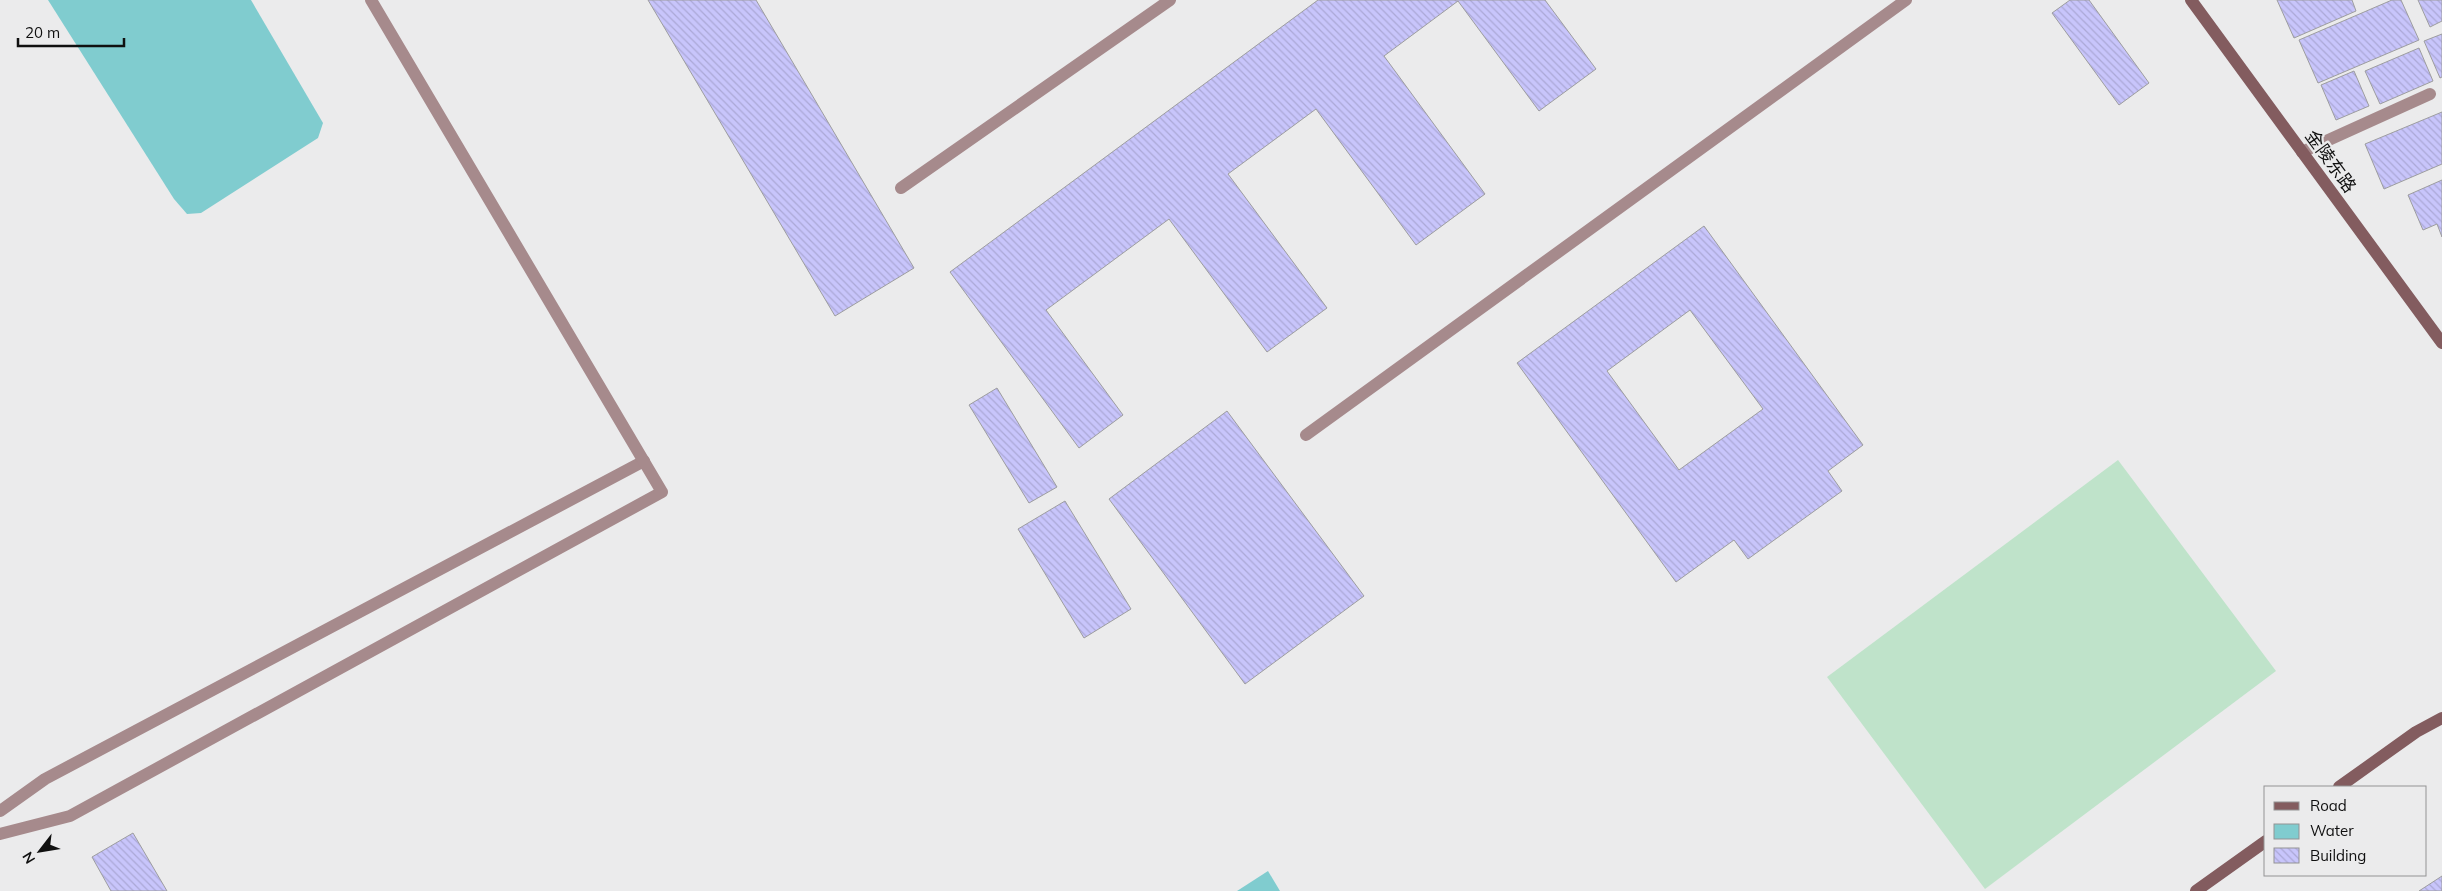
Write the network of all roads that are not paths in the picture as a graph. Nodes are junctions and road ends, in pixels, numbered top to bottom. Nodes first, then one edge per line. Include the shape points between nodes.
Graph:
1 (371, 0) edge
2 (1170, 0) edge
3 (1906, 0) edge
4 (2192, 0) edge
5 (2430, 94) dead end
6 (2302, 152) junction
7 (901, 188) dead end
8 (2442, 343) edge
9 (1306, 435) dead end
10 (644, 461) junction
11 (2442, 718) edge
12 (2340, 786) edge
13 (0, 811) edge
14 (0, 834) edge
15 (2264, 842) edge
16 (2196, 891) edge

1 - 10 street
2 - 7 street
3 - 9 street
4 - 6 street, 金陵东路
5 - 6 street
6 - 8 street, 金陵东路
10 - 13 street via 46,779
10 - 14 street via 662,492 70,816
11 - 12 street via 2416,732
15 - 16 street

